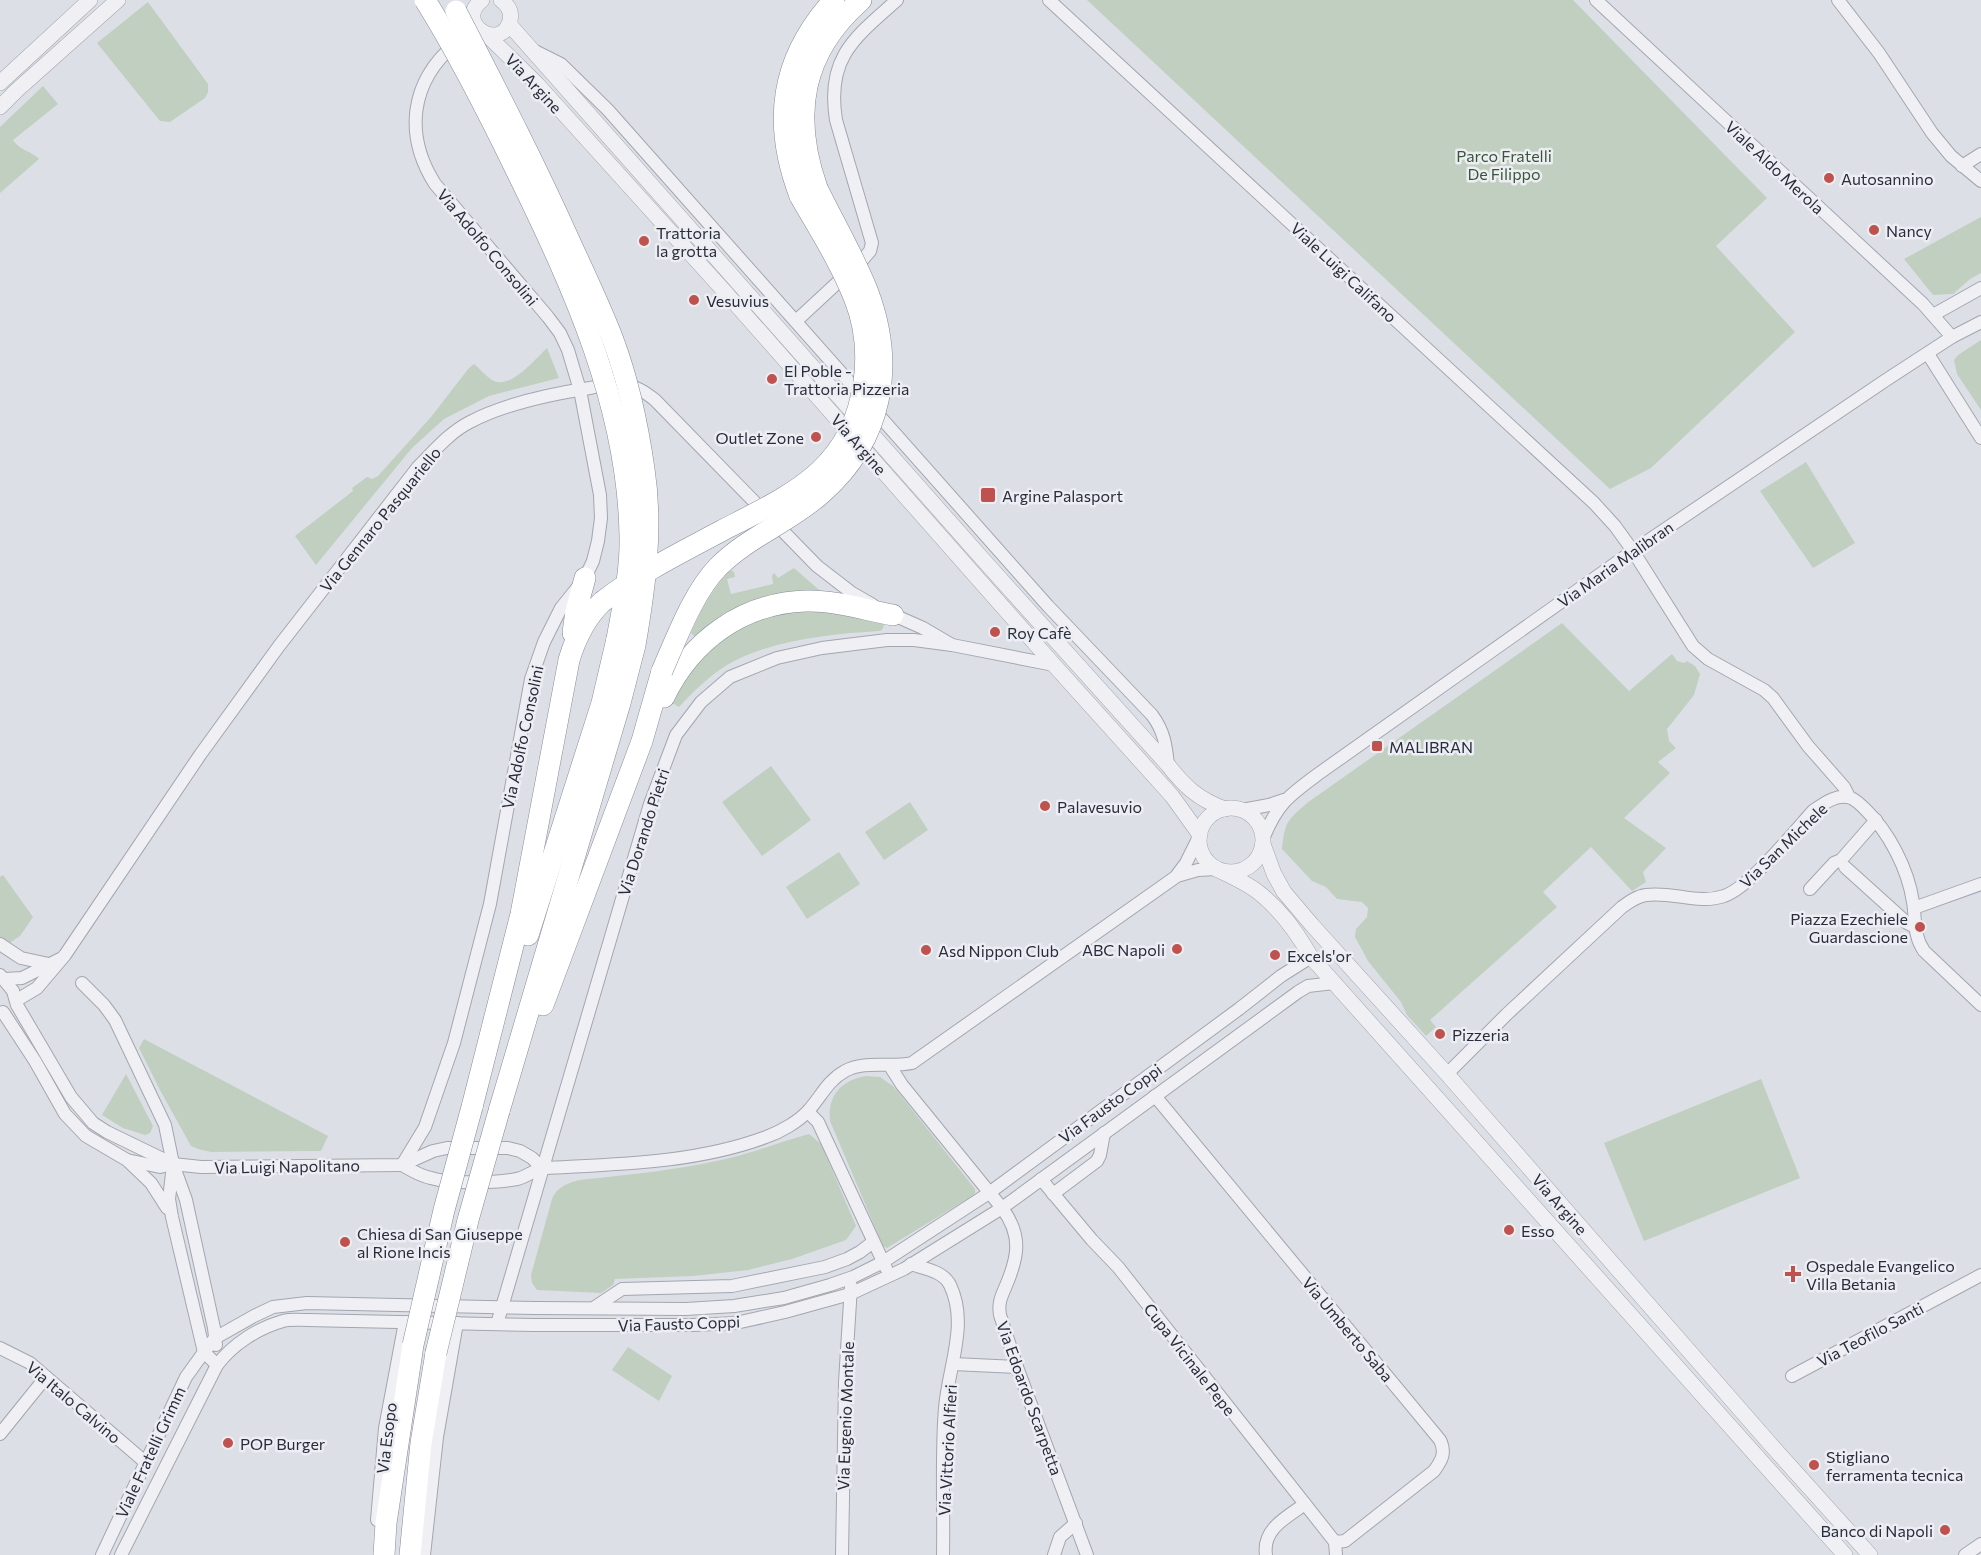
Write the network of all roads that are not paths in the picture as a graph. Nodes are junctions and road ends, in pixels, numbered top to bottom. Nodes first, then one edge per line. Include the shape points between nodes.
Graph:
1 (90, 0) edge
2 (118, 0) edge
3 (425, 0) edge
4 (449, 0) edge
5 (503, 0) edge
6 (834, 0) edge
7 (861, 0) edge
8 (897, 0) edge
9 (1049, 0) edge
10 (1596, 0) edge
11 (1838, 0) edge
12 (478, 14) edge
13 (509, 24) junction
14 (529, 47) junction
15 (0, 83) edge
16 (0, 107) edge
17 (1981, 154) edge
18 (1962, 166) junction
19 (1981, 181) edge
20 (809, 192) junction
21 (1981, 288) edge
22 (1933, 315) junction
23 (796, 321) junction
24 (1981, 322) edge
25 (1952, 337) junction
26 (1928, 354) junction
27 (580, 390) junction
28 (1981, 438) edge
29 (1633, 551) junction
30 (585, 578) junction
31 (893, 615) junction
32 (626, 642) junction
33 (951, 645) junction
34 (569, 660) junction
35 (1054, 665) junction
36 (642, 741) junction
37 (1168, 765) junction
38 (1849, 797) junction
39 (1285, 800) junction
40 (1225, 809) junction
41 (1242, 810) junction
42 (1876, 820) junction
43 (1200, 834) junction
44 (1263, 841) junction
45 (1845, 867) dead end
46 (1216, 869) junction
47 (1177, 876) junction
48 (1981, 884) edge
49 (1810, 889) dead end
50 (1914, 905) junction
51 (1915, 927) junction
52 (0, 944) edge
53 (65, 955) junction
54 (1311, 957) junction
55 (50, 964) junction
56 (1, 977) edge
57 (82, 983) dead end
58 (1334, 983) junction
59 (17, 1002) junction
60 (1981, 1005) edge
61 (1, 1012) edge
62 (890, 1066) junction
63 (1447, 1074) junction
64 (507, 1085) junction
65 (1155, 1096) junction
66 (472, 1107) junction
67 (808, 1112) junction
68 (1104, 1133) junction
69 (127, 1160) junction
70 (173, 1164) junction
71 (402, 1165) junction
72 (542, 1168) junction
73 (1041, 1179) junction
74 (989, 1192) junction
75 (1053, 1194) junction
76 (1002, 1208) junction
77 (172, 1217) junction
78 (873, 1242) junction
79 (883, 1262) junction
80 (911, 1264) junction
81 (890, 1275) junction
82 (1981, 1275) edge
83 (853, 1277) junction
84 (850, 1294) junction
85 (502, 1307) junction
86 (595, 1307) junction
87 (405, 1322) junction
88 (457, 1323) junction
89 (497, 1324) junction
90 (215, 1338) junction
91 (0, 1348) edge
92 (204, 1352) junction
93 (953, 1364) junction
94 (217, 1365) junction
95 (1017, 1367) junction
96 (1792, 1376) dead end
97 (46, 1377) junction
98 (0, 1434) edge
99 (145, 1462) junction
100 (1305, 1504) junction
101 (1076, 1523) junction
102 (1981, 1544) edge
103 (1336, 1549) edge
104 (102, 1555) edge
105 (121, 1555) edge
106 (373, 1555) edge
107 (384, 1555) edge
108 (410, 1555) edge
109 (424, 1555) edge
110 (842, 1555) edge
111 (943, 1555) edge
112 (1054, 1555) edge
113 (1087, 1555) edge
114 (1266, 1555) edge
115 (1845, 1555) edge
116 (1870, 1555) edge
117 (1965, 1555) edge

1 - 15 street
2 - 16 street
3 - 32 highway, bridge via 477,91 535,208 596,353 625,469 630,537
4 - 32 highway, bridge via 588,281 634,414 644,470 648,536 645,590
5 - 13 street via 510,12
6 - 20 highway via 800,47 784,103 786,145 794,179
7 - 20 highway via 832,30 809,79 804,130
8 - 23 street via 858,34 839,64 833,83 836,120 871,235 870,251
9 - 29 street, Viale Luigi Califano via 1586,495
10 - 22 street, Viale Aldo Merola
11 - 18 street via 1932,133
12 - 13 street via 497,34
12 - 27 street, Via Adolfo Consolini via 424,84 414,127 418,147 435,184 560,333
12 - 35 street, Via Argine
13 - 14 street, Via Argine
14 - 23 street, Via Argine via 561,64 608,110
14 - 37 street, Via Argine
17 - 18 street
18 - 19 street
20 - 34 highway, bridge via 862,322 866,369 852,426 819,472 789,496 634,579 602,602 582,627
20 - 36 highway, bridge via 866,289 879,330 882,382 873,421 848,467 823,493 749,542 718,567 701,590 662,671
21 - 22 street
22 - 25 street, Viale Aldo Merola
23 - 37 street, Via Argine via 1048,606 1152,715 1166,740
24 - 25 street, Via Maria Malibran
25 - 26 street, Via Maria Malibran
26 - 28 street
26 - 29 street, Via Maria Malibran
27 - 30 street, Via Adolfo Consolini via 600,506 598,541
27 - 31 street, Via Gennaro Pasquariello via 620,384 648,394 817,566 852,593
27 - 53 street, Via Gennaro Pasquariello via 520,403 469,422 418,467 200,754
29 - 38 street, Viale Luigi Califano via 1692,646 1773,698
29 - 39 street, Via Maria Malibran
30 - 34 highway
30 - 71 street, Via Adolfo Consolini via 561,608 531,679 490,904 454,1043 425,1127
31 - 33 street, Via Gennaro Pasquariello
31 - 36 highway via 806,601 770,607 741,618 718,630 693,652 674,676
32 - 64 highway via 620,703
32 - 66 highway via 602,703
33 - 35 street, Via Dorando Pietri
33 - 72 street, Via Dorando Pietri via 887,640 777,658 730,677 701,702 676,735 650,804
34 - 66 highway via 521,914
35 - 43 street, Via Argine via 1172,796
36 - 64 highway via 536,1025
37 - 40 street, Via Argine via 1200,798
38 - 42 street, Via San Michele
38 - 63 street, Via San Michele via 1825,802 1743,885 1726,896 1696,900 1649,894 1633,899
39 - 41 street, Via Maria Malibran
39 - 44 street, Via Maria Malibran via 1272,816
40 - 41 street
40 - 43 street via 1208,818
41 - 44 street via 1255,820
42 - 49 street
42 - 50 street, Via San Michele via 1888,835
43 - 46 street via 1201,852
43 - 47 street, Via Luigi Napolitano
44 - 46 street via 1260,854 1249,867 1233,872
44 - 63 street, Via Argine via 1284,892
45 - 51 street
46 - 47 street, Via Luigi Napolitano
46 - 54 street, Via Argine via 1269,901
47 - 62 street, Via Luigi Napolitano via 922,1057 912,1063
48 - 50 street
50 - 51 street
51 - 60 street via 1917,941 1924,951
52 - 55 street via 21,958
53 - 55 street
53 - 59 street, Via Gennaro Pasquariello via 37,988
54 - 58 street, Via Argine
54 - 74 street, Via Fausto Coppi
55 - 56 street via 22,978
56 - 59 street via 14,991
57 - 70 street via 115,1020 165,1125
58 - 65 street, Via Fausto Coppi via 1308,986 1298,992
58 - 115 street, Via Argine
59 - 61 street, Via Gennaro Pasquariello via 14,1008
59 - 70 street via 82,1112 107,1132
61 - 69 street via 74,1125 100,1146
62 - 67 street, Via Luigi Napolitano via 860,1066 835,1077
62 - 74 street, Via Edoardo Scarpetta
63 - 116 street, Via Argine
64 - 108 highway, bridge via 468,1220 436,1353 421,1443
65 - 68 street, Via Fausto Coppi
65 - 103 street, Via Umberto Saba via 1440,1440 1443,1457 1434,1471
66 - 107 highway, bridge via 413,1345
67 - 72 street, Via Luigi Napolitano via 768,1136 700,1155
67 - 78 street via 818,1122
68 - 73 street, Via Fausto Coppi
68 - 75 street, Via Fausto Coppi via 1097,1161
69 - 70 street via 160,1167
69 - 77 street via 151,1183
70 - 71 street, Via Luigi Napolitano
70 - 77 street via 169,1199
70 - 90 street via 186,1200
71 - 72 street, Via Luigi Napolitano via 442,1181 519,1179
71 - 72 street, Via Luigi Napolitano via 447,1148 508,1148 532,1158
72 - 85 street, Via Dorando Pietri
73 - 75 street, Cupa Vicinale Pepe
73 - 76 street, Via Fausto Coppi
74 - 76 street, Via Edoardo Scarpetta
74 - 79 street, Via Fausto Coppi
75 - 100 street, Cupa Vicinale Pepe via 1118,1267
76 - 80 street, Via Fausto Coppi
76 - 95 street, Via Edoardo Scarpetta via 1014,1231 1017,1257 999,1311
77 - 92 street
78 - 79 street
78 - 86 street, Via Fausto Coppi via 847,1259 808,1271 732,1286 622,1289
79 - 81 street
79 - 83 street, Via Fausto Coppi
80 - 81 street, Via Fausto Coppi
80 - 93 street, Via Vittorio Alfieri via 940,1275 951,1287 957,1319
81 - 84 street, Via Fausto Coppi
82 - 96 street, Via Teofilo Santi
83 - 84 street, Via Eugenio Montale
83 - 86 street, Via Fausto Coppi via 784,1298 734,1306
84 - 89 street, Via Fausto Coppi via 736,1323
84 - 110 street, Via Eugenio Montale
85 - 86 street, Via Fausto Coppi
85 - 89 street, Via Dorando Pietri
85 - 90 street, Via Fausto Coppi via 293,1304 273,1307
87 - 88 street, Via Fausto Coppi
87 - 94 street, Via Fausto Coppi via 284,1321 239,1342
87 - 106 street, Via Esopo via 385,1428
88 - 89 street, Via Fausto Coppi
88 - 109 street via 437,1437
90 - 92 street, Viale Fratelli Grimm
90 - 94 street
91 - 97 street, Via Italo Calvino
92 - 94 street
92 - 99 street, Viale Fratelli Grimm via 186,1377
93 - 95 street
93 - 111 street, Via Vittorio Alfieri via 945,1409
94 - 105 street, Viale Fratelli Grimm
95 - 101 street, Via Edoardo Scarpetta
97 - 98 street
97 - 99 street, Via Italo Calvino
99 - 104 street, Viale Fratelli Grimm
100 - 103 street, Cupa Vicinale Pepe
100 - 114 street via 1270,1532
101 - 112 street via 1060,1537
101 - 113 street, Via Edoardo Scarpetta
102 - 117 street

